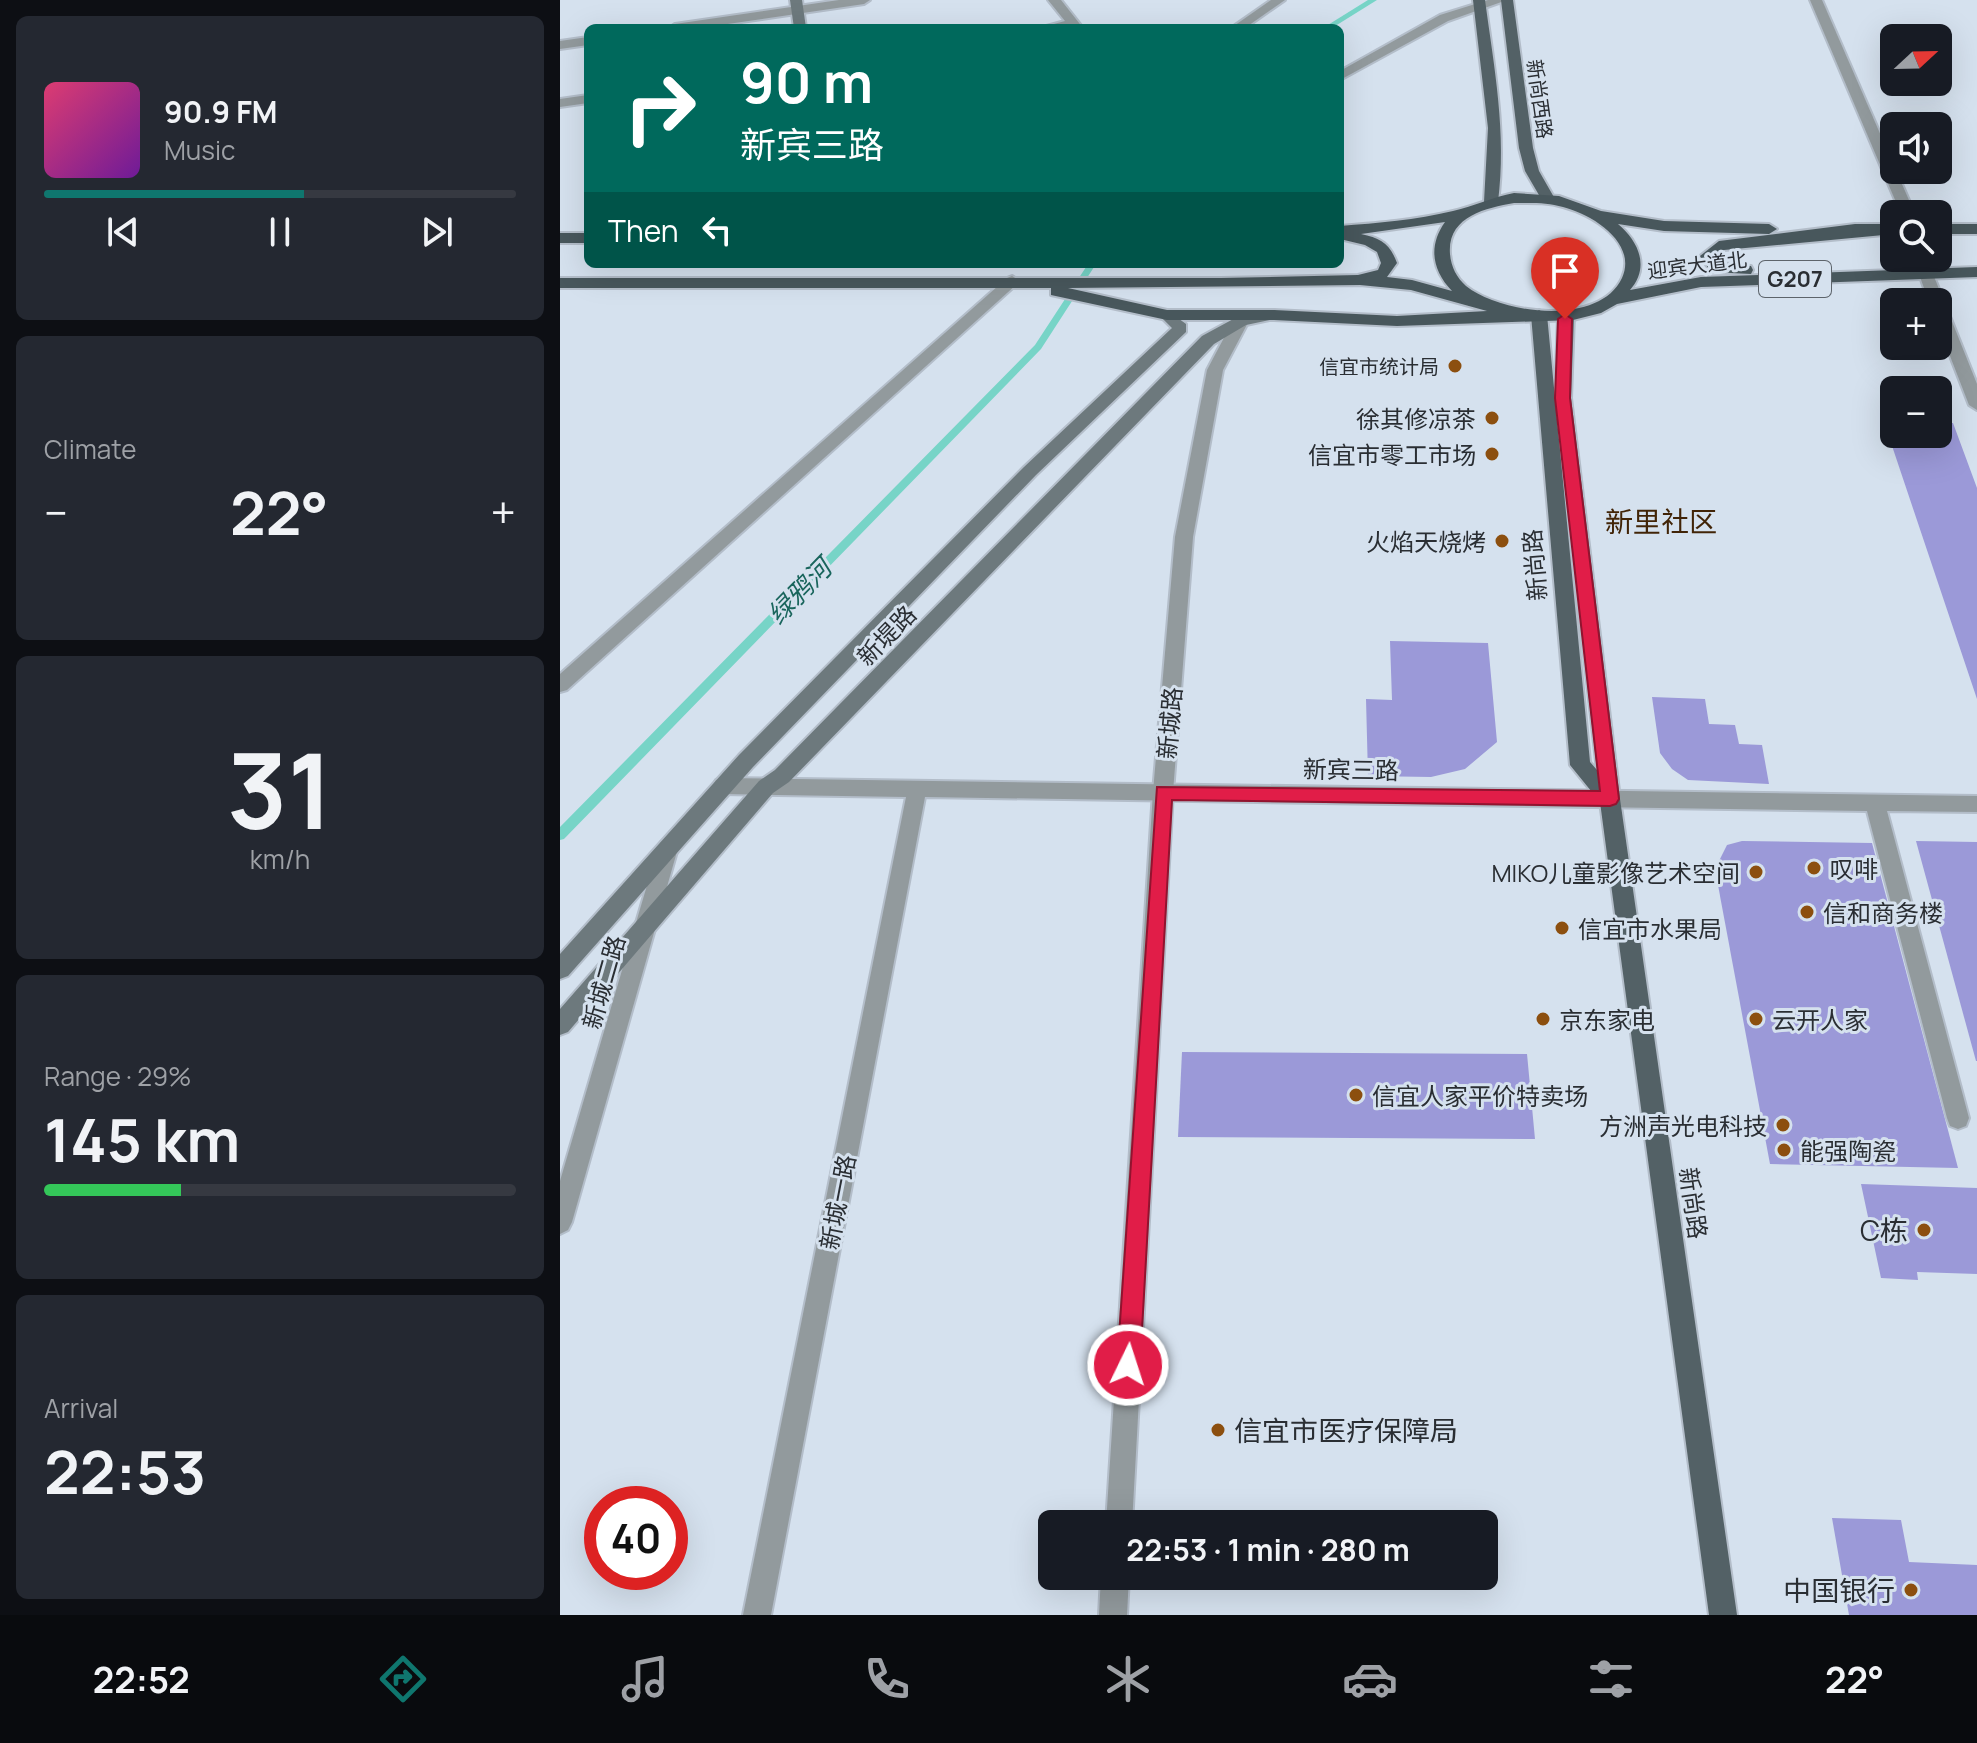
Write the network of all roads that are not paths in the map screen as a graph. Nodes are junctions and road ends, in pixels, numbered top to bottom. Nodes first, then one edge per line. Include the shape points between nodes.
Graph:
1 (864, 0) edge
2 (1054, 0) edge
3 (1279, 0) edge
4 (1504, 0) edge
5 (1816, 0) edge
6 (1479, 4) edge
7 (796, 5) edge
8 (696, 24) edge
9 (1073, 24) edge
10 (1243, 24) edge
11 (584, 42) edge
12 (560, 45) edge
13 (1344, 74) edge
14 (584, 100) edge
15 (560, 103) edge
16 (1548, 199) junction
17 (1902, 200) edge
18 (1491, 202) junction
19 (1461, 214) junction
20 (1600, 216) junction
21 (1870, 229) junction
22 (1880, 229) edge
23 (1952, 229) edge
24 (1977, 229) edge
25 (1344, 233) edge
26 (1344, 234) edge
27 (560, 238) edge
28 (584, 238) edge
29 (1977, 272) edge
30 (1926, 274) junction
31 (1853, 276) junction
32 (1360, 280) junction
33 (1021, 281) junction
34 (560, 283) edge
35 (1931, 288) edge
36 (1614, 299) junction
37 (1488, 306) junction
38 (1167, 315) junction
39 (1274, 315) joint
40 (1530, 315) junction
41 (1566, 316) junction
42 (1243, 318) junction
43 (1952, 342) edge
44 (1977, 405) edge
45 (560, 685) edge
46 (723, 786) junction
47 (766, 787) junction
48 (917, 789) junction
49 (1163, 792) junction
50 (1610, 799) junction
51 (1875, 802) junction
52 (1977, 804) edge
53 (668, 848) junction
54 (646, 926) junction
55 (560, 969) edge
56 (560, 1025) edge
57 (1958, 1118) dead end
58 (560, 1222) edge
59 (1120, 1510) edge
60 (1114, 1590) edge
61 (757, 1615) edge
62 (1113, 1615) edge
63 (1723, 1615) edge

1 - 7 street
2 - 9 street
3 - 10 street
4 - 6 street
4 - 16 main road, 新尚西路 via 1526,148
5 - 17 street
6 - 13 street
6 - 18 main road via 1495,147
7 - 8 street
11 - 12 street
14 - 15 street
16 - 18 highway
16 - 20 highway
18 - 19 highway
19 - 25 highway
19 - 37 highway via 1445,231 1439,250 1445,271 1462,290
20 - 21 highway, 迎宾大道北 / G207 via 1664,226
20 - 36 highway via 1630,248 1633,266 1628,283
21 - 22 highway, 迎宾大道北 / G207
21 - 31 highway via 1719,246 1708,256 1717,268
23 - 24 highway
26 - 32 highway via 1384,249 1389,263 1384,273
27 - 28 highway
29 - 30 highway, 迎宾大道北 / G207
30 - 31 highway, 迎宾大道北 / G207
30 - 35 street
31 - 36 highway, 迎宾大道北 / G207 via 1701,282
32 - 33 highway
32 - 37 highway via 1412,285
33 - 34 highway
33 - 38 highway
33 - 45 street
36 - 41 highway
37 - 40 highway
38 - 42 highway
38 - 46 main road, 新堤路 via 1181,328 1030,471
39 - 40 highway via 1397,321
39 - 42 main road, 新堤路
40 - 41 highway
40 - 50 main road, 新尚路 via 1580,765
41 - 50 main road, 新尚路 via 1563,398
42 - 47 main road, 新堤路 via 1208,340
42 - 49 street, 新城路 via 1215,370 1184,537
43 - 44 street
46 - 47 street, 新宾三路
46 - 53 main road, 新堤路
47 - 48 street, 新宾三路
47 - 54 main road, 新堤路
48 - 49 street, 新宾三路
48 - 61 street, 新城一路
49 - 50 street, 新宾三路
49 - 59 street, 新城路
50 - 51 street, 新宾三路
50 - 63 main road, 新尚路
51 - 52 street, 新宾三路
51 - 57 street
53 - 54 street, 新城二路
53 - 55 main road, 新堤路
54 - 56 main road, 新堤路
54 - 58 street, 新城二路
60 - 62 street

